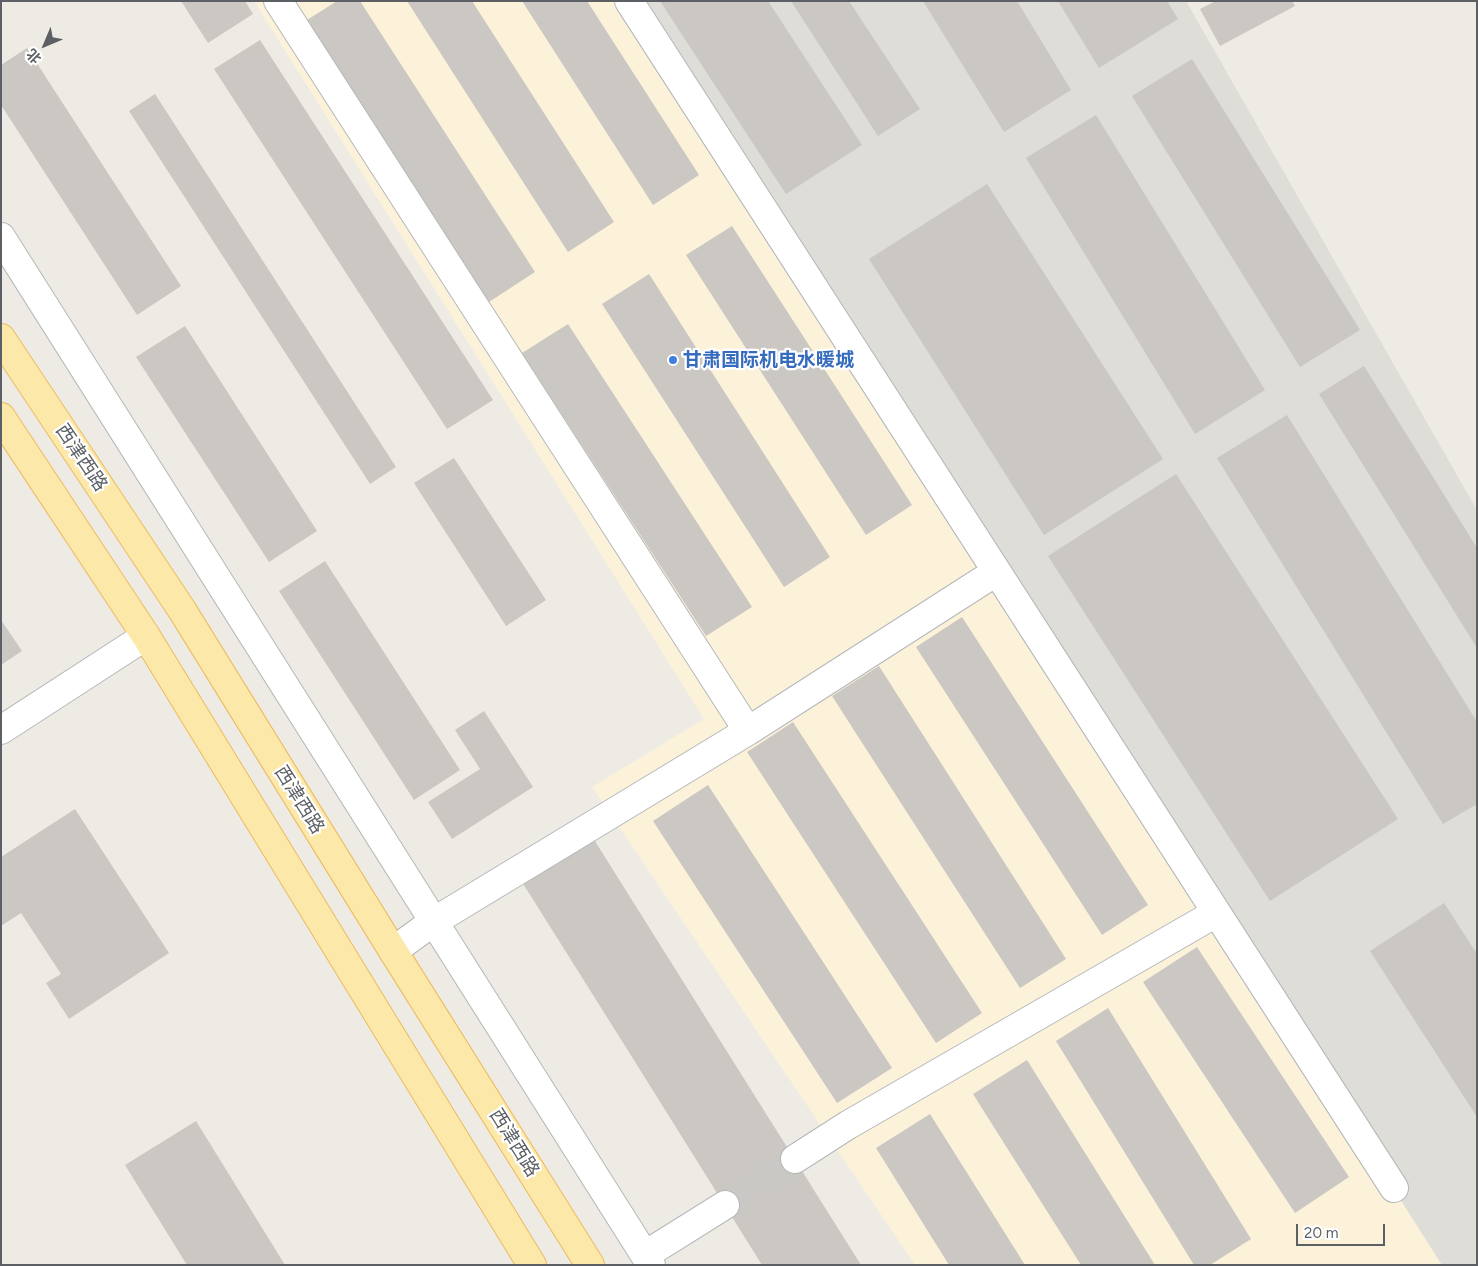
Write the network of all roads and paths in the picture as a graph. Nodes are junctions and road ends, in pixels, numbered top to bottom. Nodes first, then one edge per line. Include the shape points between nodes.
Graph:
1 (278, 1) edge
2 (629, 1) edge
3 (1, 237) edge
4 (1, 338) edge
5 (1, 417) edge
6 (996, 572) junction
7 (146, 636) junction
8 (1, 730) edge
9 (748, 731) junction
10 (1216, 913) junction
11 (434, 922) junction
12 (393, 951) junction
13 (795, 1159) tunnel mouth
14 (1394, 1188) dead end
15 (725, 1204) tunnel mouth
16 (648, 1260) edge
17 (532, 1265) edge
18 (590, 1265) edge

1 - 9 street
2 - 6 street
3 - 11 street
4 - 12 main road, 西津西路 via 182,610
5 - 7 main road
6 - 9 street
6 - 10 street
7 - 8 street
7 - 17 main road
9 - 11 street
10 - 13 street via 848,1125
10 - 14 street
11 - 12 street
11 - 16 street
12 - 18 main road, 西津西路
15 - 16 street

